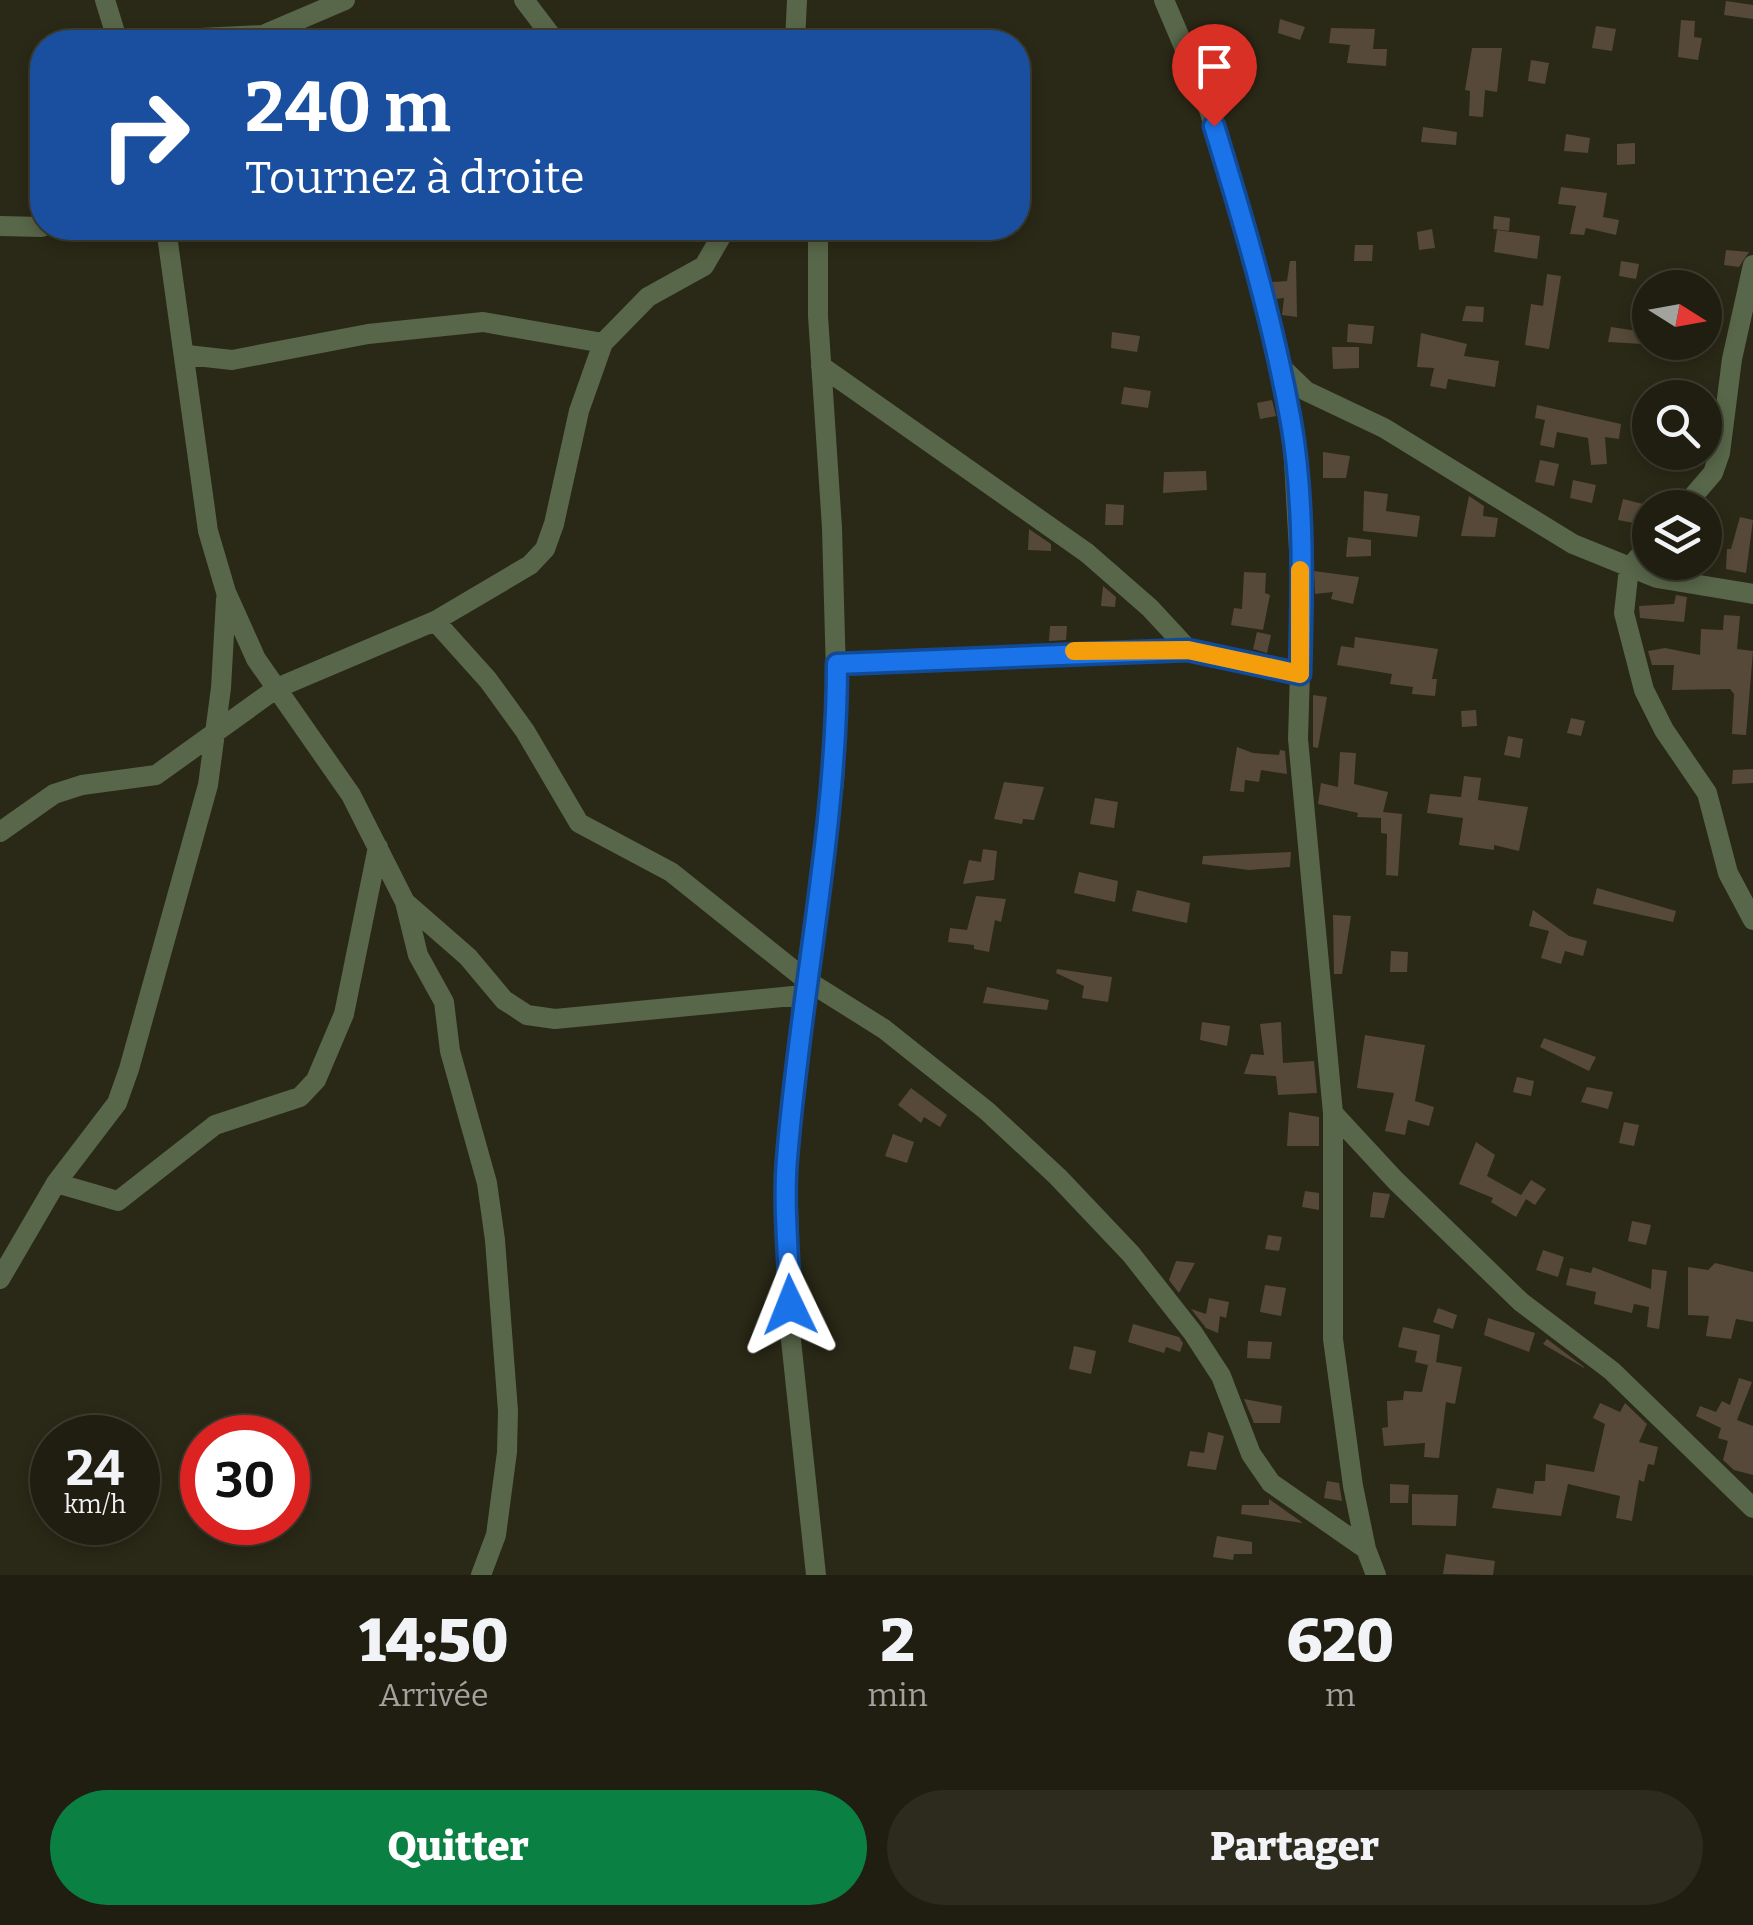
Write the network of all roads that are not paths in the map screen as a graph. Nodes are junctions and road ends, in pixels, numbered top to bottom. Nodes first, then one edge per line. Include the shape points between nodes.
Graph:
1 (105, 0) edge
2 (344, 0) edge
3 (524, 0) edge
4 (797, 0) edge
5 (1164, 0) edge
6 (114, 30) edge
7 (275, 30) edge
8 (547, 30) edge
9 (796, 30) edge
10 (0, 226) edge
11 (30, 227) edge
12 (168, 240) edge
13 (719, 240) edge
14 (818, 240) edge
15 (1753, 265) edge
16 (603, 343) junction
17 (187, 355) junction
18 (1278, 364) junction
19 (821, 366) junction
20 (1699, 490) edge
21 (1632, 564) edge
22 (1628, 568) junction
23 (226, 592) junction
24 (1753, 594) edge
25 (435, 620) junction
26 (1188, 650) junction
27 (837, 664) junction
28 (1300, 674) junction
29 (277, 688) junction
30 (214, 730) junction
31 (0, 832) edge
32 (378, 845) junction
33 (405, 902) junction
34 (1753, 920) edge
35 (804, 988) junction
36 (1333, 1112) junction
37 (56, 1183) junction
38 (0, 1280) edge
39 (1753, 1508) edge
40 (1366, 1550) junction
41 (481, 1575) edge
42 (816, 1575) edge
43 (1376, 1575) edge

1 - 6 street
2 - 7 street
3 - 8 street
4 - 9 street
5 - 18 street via 1204,94 1244,221
10 - 11 street
12 - 17 street
13 - 16 street via 704,266 648,296
14 - 19 street
15 - 20 street via 1720,453
16 - 17 street via 483,322 368,334 232,360
16 - 25 street via 545,550
17 - 23 street via 208,530
18 - 22 street via 1306,392 1384,428 1535,524
18 - 28 street via 1292,425
19 - 26 street via 1087,553
19 - 27 street
21 - 22 street
22 - 24 street
22 - 34 street via 1624,613 1644,690 1707,793 1728,873
23 - 29 street
23 - 30 street
25 - 29 street
25 - 35 street via 526,732 579,823 671,872
26 - 27 street
26 - 28 street
27 - 35 street via 834,782
28 - 36 street via 1298,739
29 - 30 street
29 - 32 street
30 - 31 street via 156,775 54,794
30 - 37 street via 195,837 123,1086
32 - 33 street
32 - 37 street via 344,1014 316,1080 300,1096 215,1125 131,1196 118,1201
33 - 35 street via 528,1016 555,1019
33 - 41 street via 418,955 444,1002 495,1240 507,1452 496,1535
35 - 40 street via 884,1028 1058,1177 1193,1333 1221,1376 1271,1483
35 - 42 street via 787,1161 788,1235 797,1419
36 - 39 street via 1496,1278 1612,1371
36 - 40 street via 1333,1340
37 - 38 street
40 - 43 street

